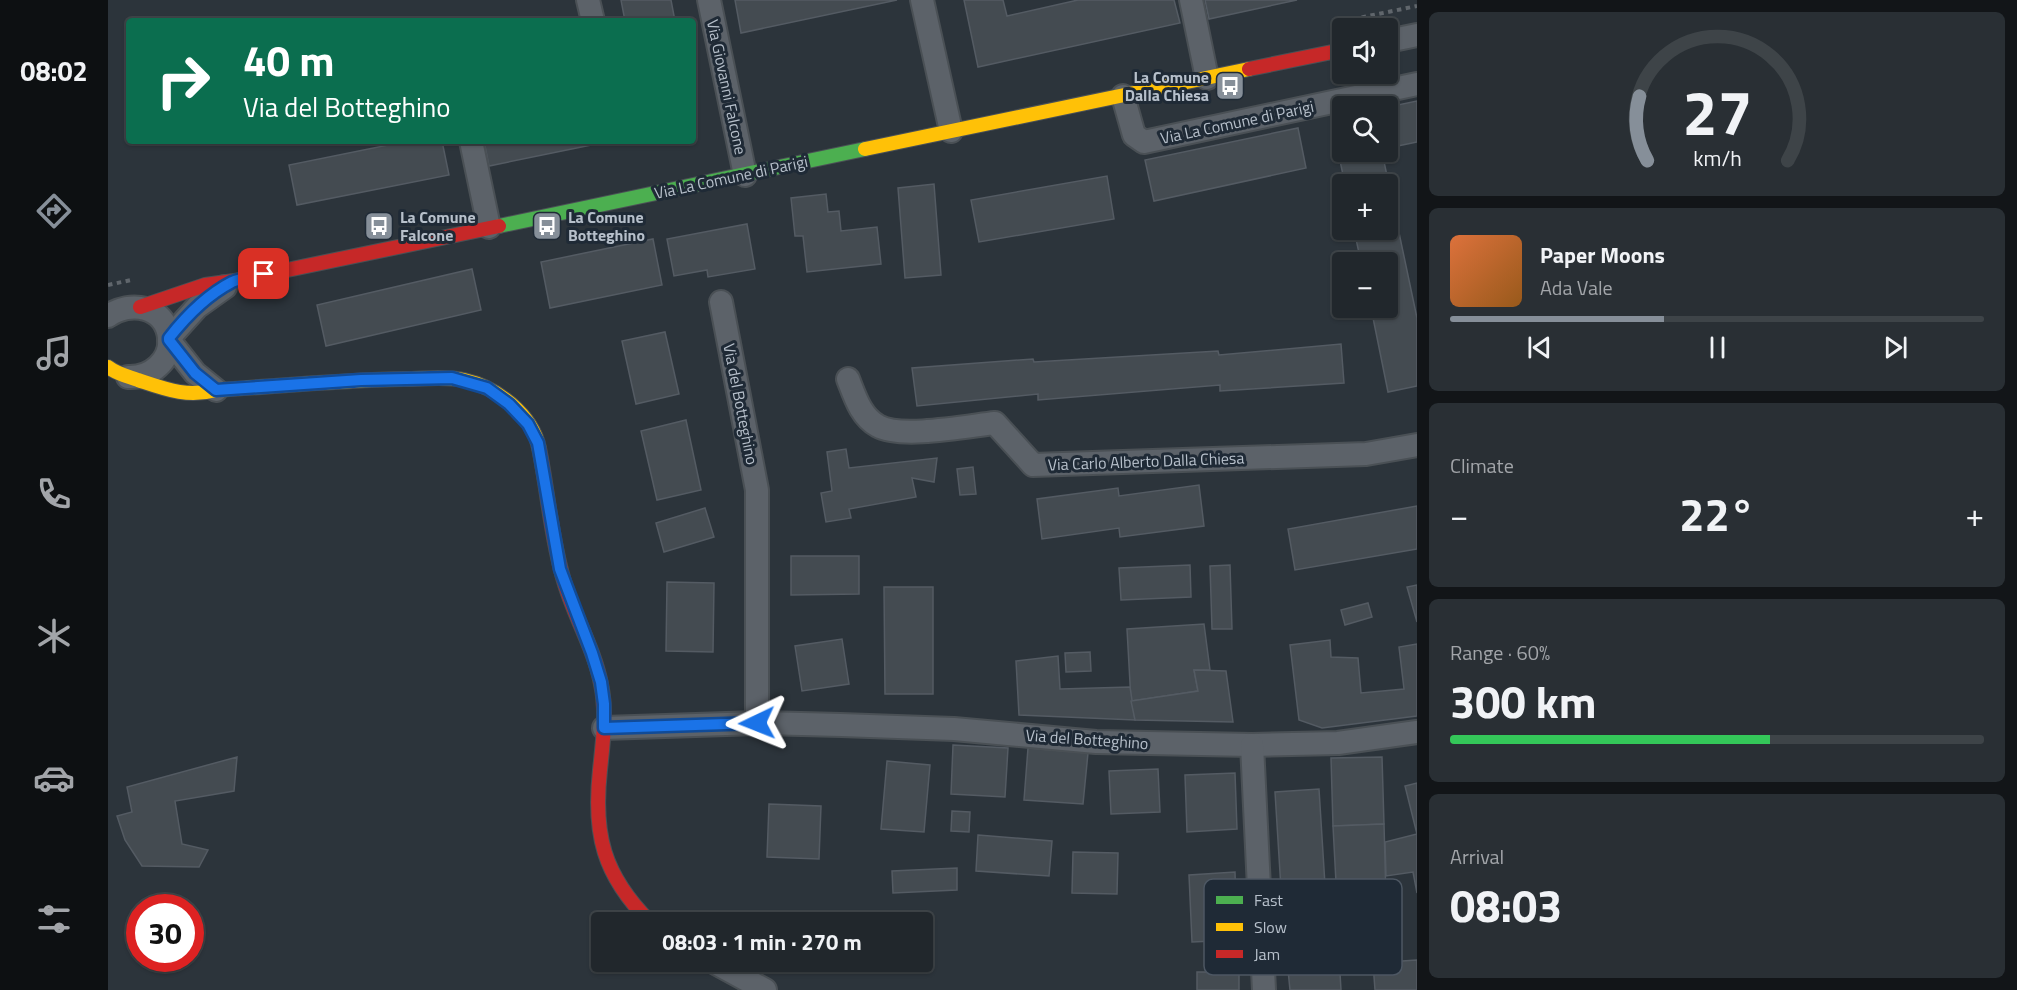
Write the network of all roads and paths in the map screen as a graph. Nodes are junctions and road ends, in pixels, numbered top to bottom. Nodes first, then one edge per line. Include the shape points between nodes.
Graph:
1 (588, 0) edge
2 (709, 0) edge
3 (922, 0) edge
4 (1191, 0) edge
5 (591, 18) edge
6 (1417, 35) edge
7 (1398, 39) edge
8 (1332, 52) edge
9 (1207, 78) junction
10 (1417, 84) edge
11 (1123, 96) junction
12 (951, 131) junction
13 (472, 144) edge
14 (745, 175) junction
15 (489, 227) junction
16 (234, 281) junction
17 (721, 302) dead end
18 (119, 311) edge
19 (169, 339) junction
20 (113, 370) edge
21 (848, 380) dead end
22 (216, 390) junction
23 (1417, 445) edge
24 (757, 723) junction
25 (604, 728) junction
26 (1417, 732) edge
27 (1252, 745) junction
28 (1259, 879) edge
29 (640, 912) edge
30 (732, 972) edge
31 (1263, 975) edge
32 (765, 990) edge
33 (1264, 990) edge

1 - 5 street
2 - 14 street, Via Giovanni Falcone
3 - 12 street
4 - 9 street
6 - 7 street
8 - 9 street, Via La Comune di Parigi
9 - 11 street, Via La Comune di Parigi
10 - 11 street, Via La Comune di Parigi via 1144,142 1134,135
11 - 12 street, Via La Comune di Parigi
12 - 14 street, Via La Comune di Parigi
13 - 15 street
14 - 15 street, Via La Comune di Parigi
15 - 16 street, Via La Comune di Parigi
16 - 18 street, Via La Comune di Parigi via 205,285
16 - 19 street, Via La Comune di Parigi via 196,307
17 - 24 street, Via del Botteghino via 757,490
18 - 19 street via 152,312 161,320
19 - 20 street via 168,351 159,366 145,375
19 - 22 street via 195,373
20 - 22 street via 180,394
21 - 23 street, Via Carlo Alberto Dalla Chiesa via 864,414 879,427 918,431 995,423 1033,465 1366,454
22 - 25 street via 452,378 487,388 509,404 528,424 538,443 560,569 601,682
24 - 25 street, Via del Botteghino
24 - 27 street, Via del Botteghino via 954,729 1096,742
25 - 29 street via 597,803 601,842 619,885
26 - 27 street, Via del Botteghino via 1338,743
27 - 28 street
30 - 32 street
31 - 33 street

